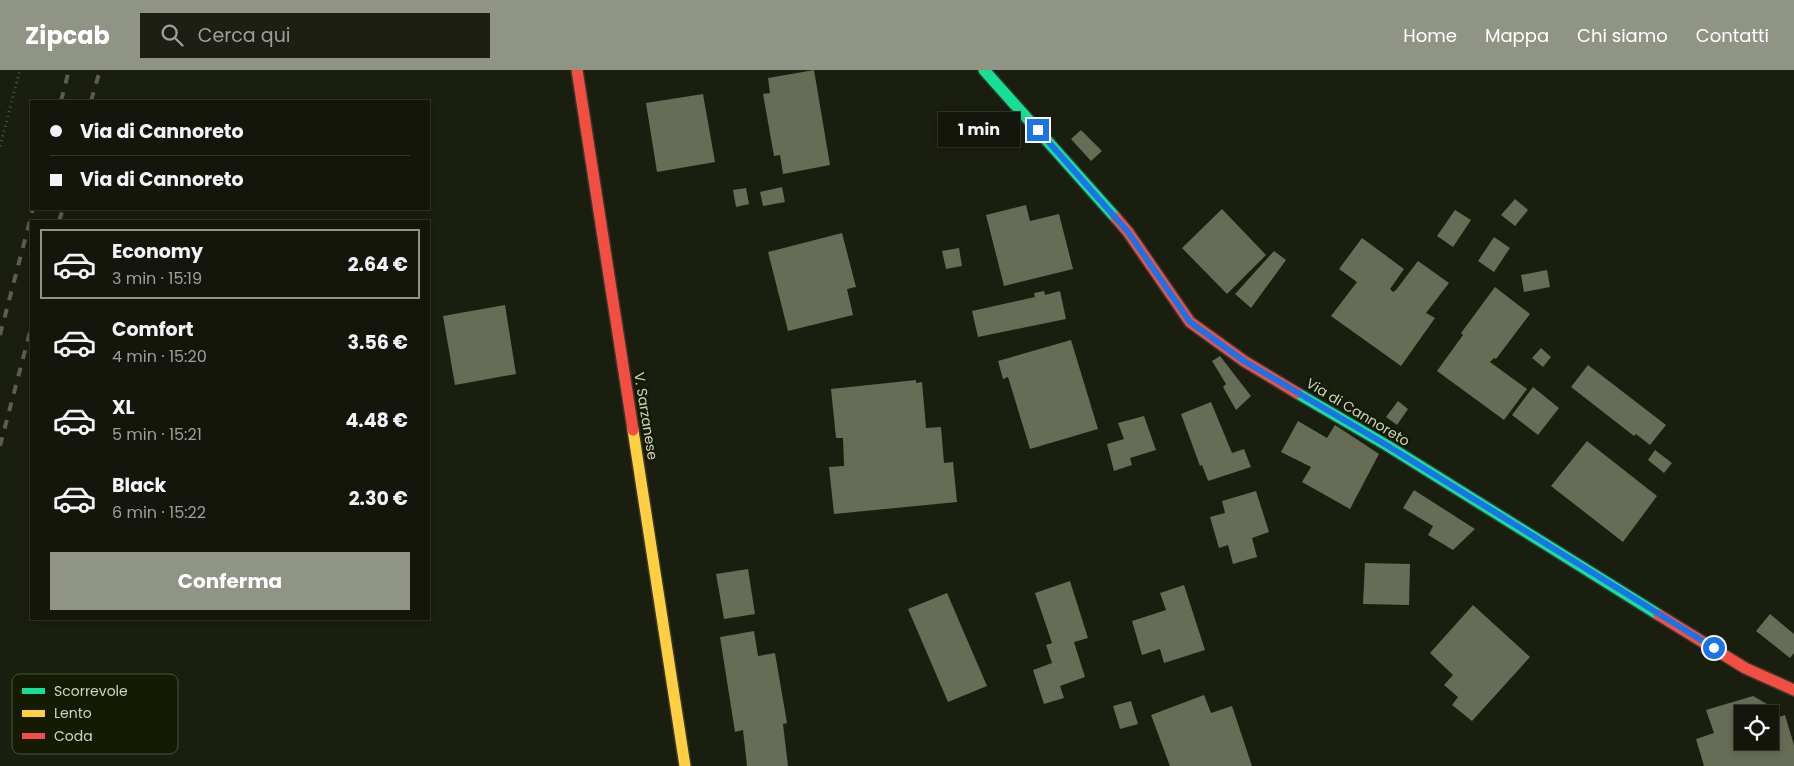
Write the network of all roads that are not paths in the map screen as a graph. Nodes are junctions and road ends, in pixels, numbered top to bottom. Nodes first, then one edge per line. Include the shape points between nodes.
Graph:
1 (577, 70) edge
2 (984, 70) edge
3 (1794, 690) edge
4 (685, 766) edge

1 - 4 street, V. Sarzanese
2 - 3 street, Via di Cannoreto via 1128,232 1190,322 1244,361 1388,446 1745,668

